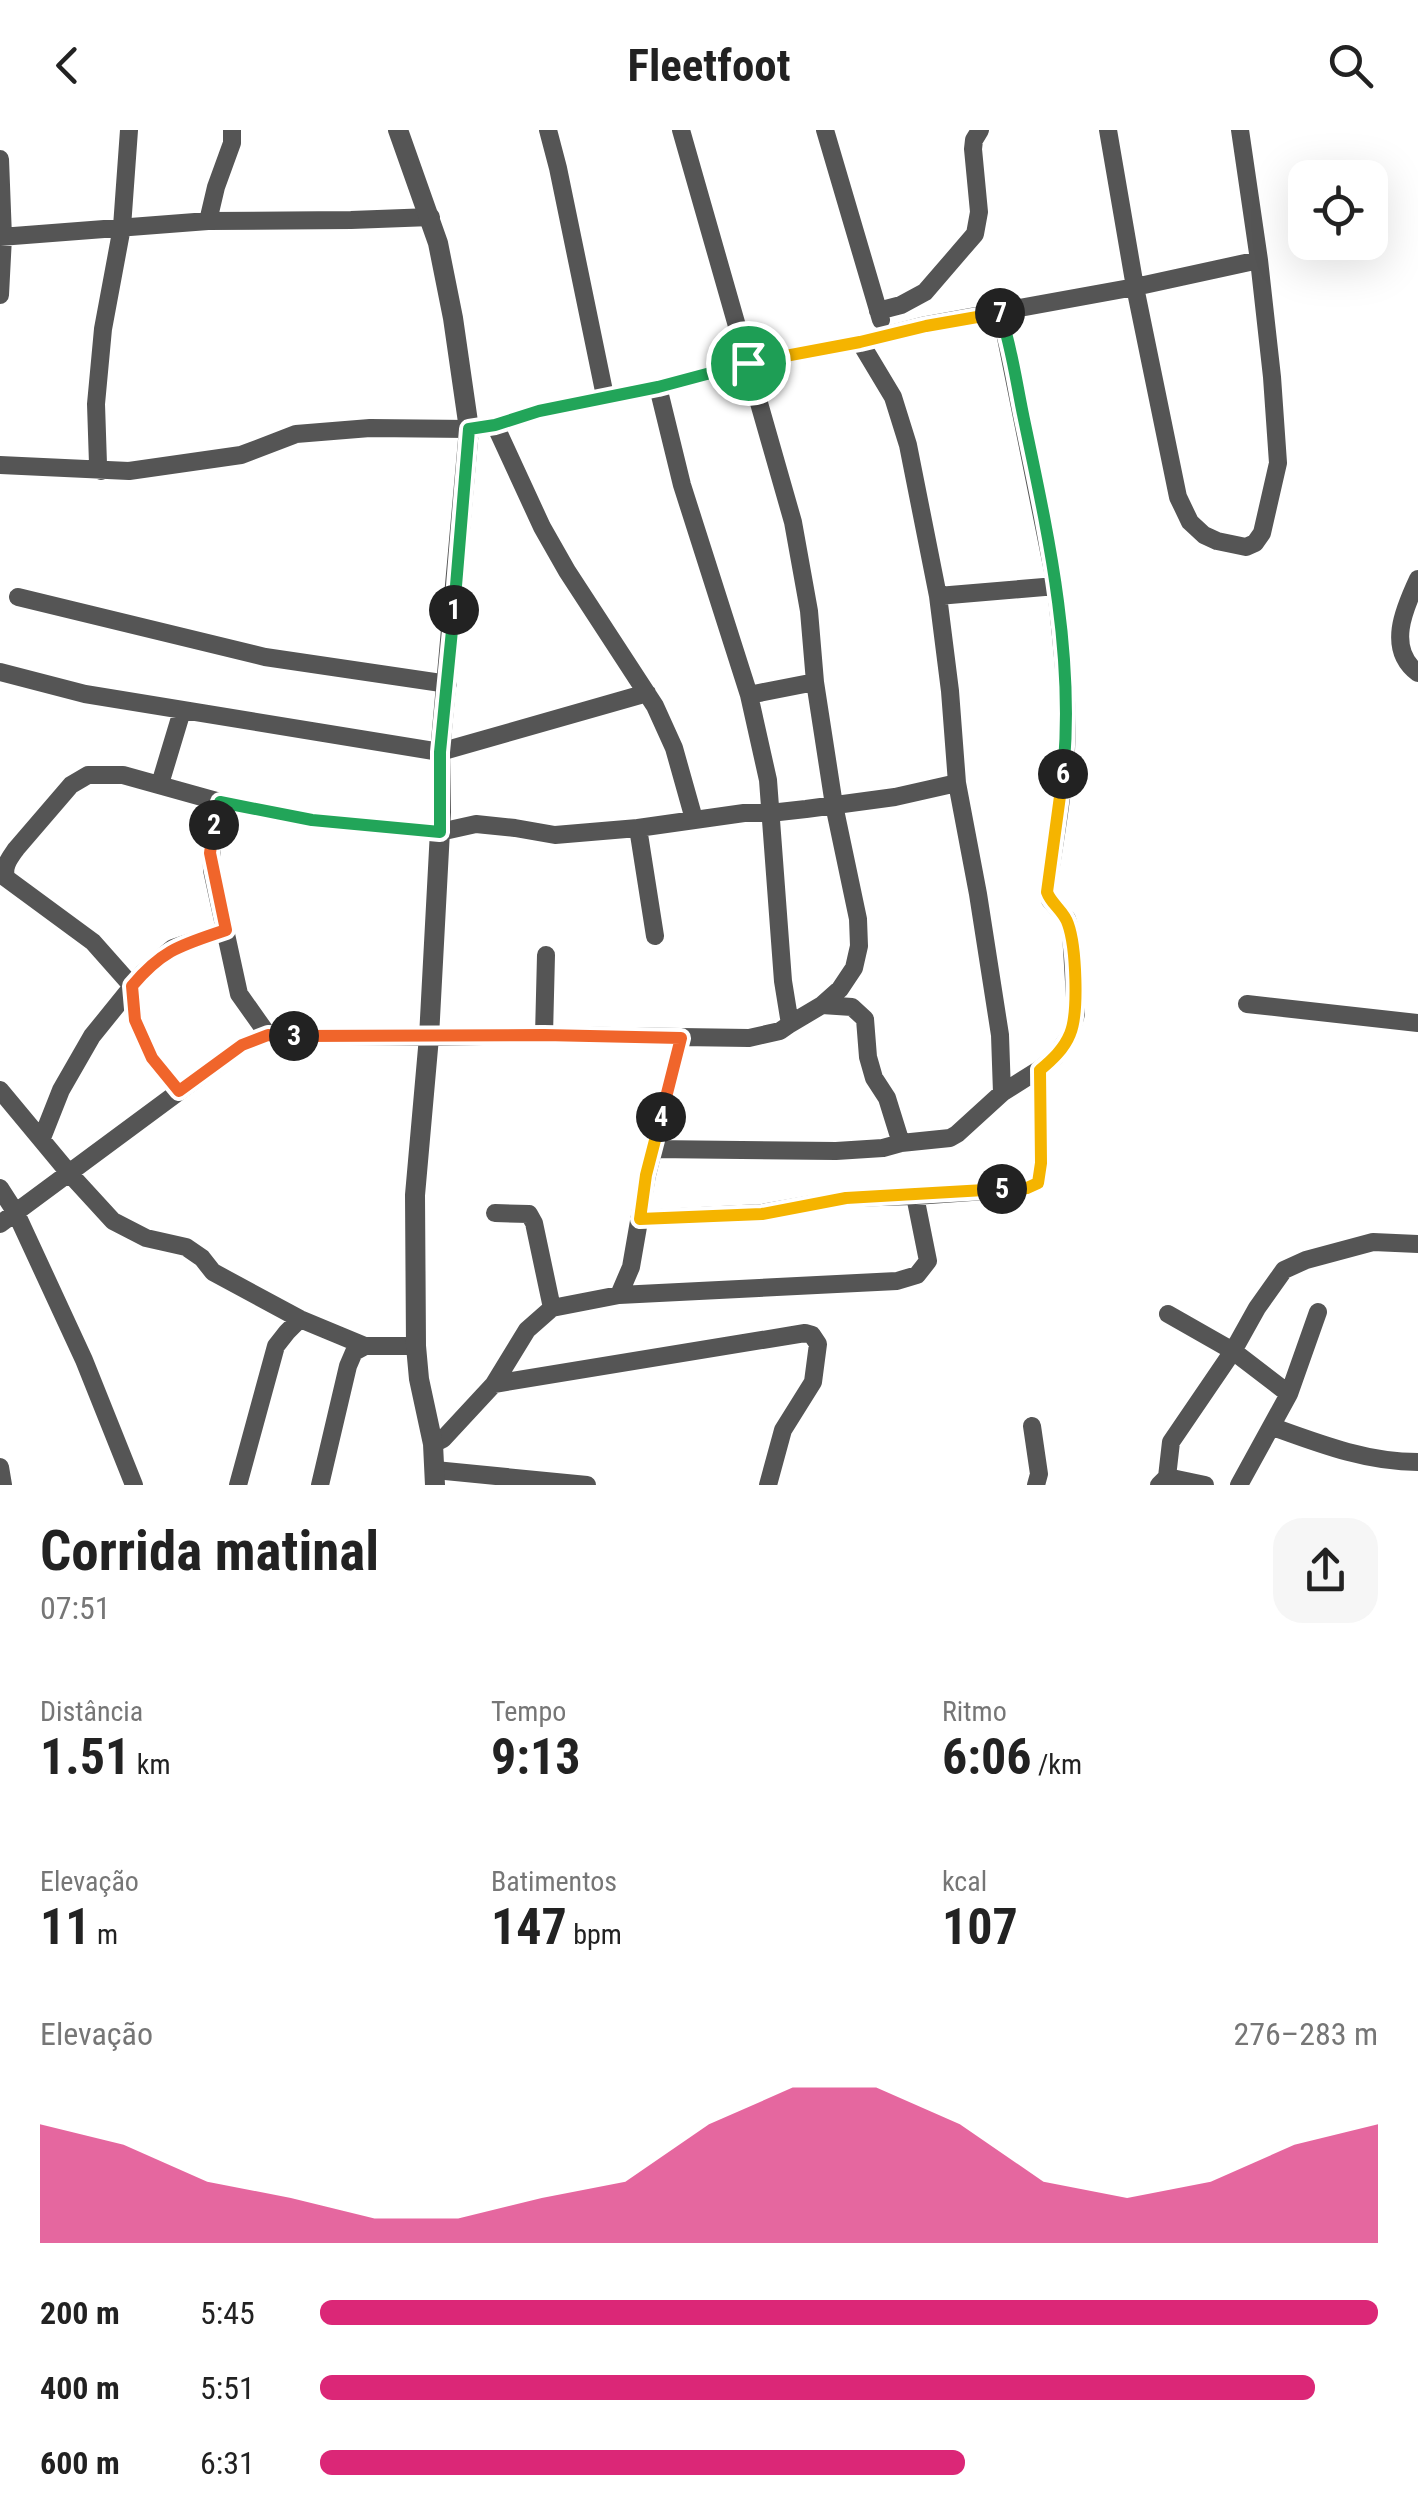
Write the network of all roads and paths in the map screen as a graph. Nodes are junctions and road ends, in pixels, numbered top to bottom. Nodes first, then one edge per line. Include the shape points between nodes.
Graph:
1 (129, 130) edge
2 (232, 130) edge
3 (398, 130) edge
4 (548, 130) edge
5 (680, 130) edge
6 (825, 130) edge
7 (980, 130) edge
8 (1108, 130) edge
9 (1240, 130) edge
10 (0, 160) edge
11 (431, 217) junction
12 (208, 220) junction
13 (122, 226) junction
14 (1, 237) edge
15 (1258, 260) junction
16 (1135, 287) junction
17 (0, 295) edge
18 (878, 311) junction
19 (1001, 312) junction
20 (886, 335) junction
21 (860, 342) junction
22 (748, 363) junction
23 (658, 387) junction
24 (606, 396) junction
25 (495, 425) junction
26 (469, 429) junction
27 (0, 466) edge
28 (100, 471) junction
29 (1418, 579) edge
30 (1056, 586) junction
31 (18, 596) dead end
32 (938, 596) junction
33 (0, 672) edge
34 (1418, 673) edge
35 (815, 682) junction
36 (448, 684) junction
37 (647, 694) junction
38 (748, 695) junction
39 (182, 710) junction
40 (440, 752) junction
41 (957, 783) junction
42 (160, 784) junction
43 (220, 802) junction
44 (834, 805) junction
45 (770, 813) junction
46 (694, 819) junction
47 (638, 828) junction
48 (440, 832) junction
49 (226, 930) junction
50 (654, 936) dead end
51 (546, 955) dead end
52 (132, 986) junction
53 (1247, 1004) dead end
54 (822, 1005) junction
55 (1418, 1023) edge
56 (790, 1024) junction
57 (268, 1035) junction
58 (544, 1035) junction
59 (429, 1037) junction
60 (681, 1038) junction
61 (1040, 1070) junction
62 (0, 1090) edge
63 (179, 1091) junction
64 (1002, 1092) junction
65 (42, 1138) junction
66 (902, 1143) junction
67 (653, 1150) junction
68 (69, 1173) junction
69 (0, 1188) edge
70 (915, 1196) junction
71 (495, 1213) dead end
72 (8, 1219) edge
73 (640, 1219) junction
74 (1418, 1244) edge
75 (619, 1295) junction
76 (552, 1308) junction
77 (1318, 1312) dead end
78 (1168, 1314) dead end
79 (300, 1319) junction
80 (365, 1346) junction
81 (416, 1346) junction
82 (1233, 1351) junction
83 (494, 1384) junction
84 (1289, 1394) junction
85 (1032, 1426) dead end
86 (1273, 1427) junction
87 (432, 1444) junction
88 (1418, 1462) edge
89 (0, 1467) edge
90 (435, 1478) edge
91 (1163, 1481) edge
92 (3, 1485) edge
93 (134, 1485) edge
94 (238, 1485) edge
95 (320, 1485) edge
96 (587, 1485) edge
97 (768, 1485) edge
98 (1036, 1485) edge
99 (1205, 1485) edge
100 (1239, 1485) edge

1 - 13 street
2 - 12 street
3 - 11 street
4 - 24 street
5 - 22 street
6 - 18 street
7 - 18 street via 972,149 976,234 924,292
8 - 16 street
9 - 15 street
10 - 14 street
11 - 12 street
11 - 26 street
12 - 13 street
13 - 14 street
13 - 28 street via 96,404
14 - 17 street
15 - 16 street
15 - 16 street via 1278,463 1262,533 1246,547 1204,535 1178,497
16 - 19 street
18 - 20 street
19 - 20 street
19 - 30 street
20 - 21 street
21 - 22 street
21 - 32 street via 893,398 908,445
22 - 23 street
22 - 35 street via 793,522
23 - 24 street
23 - 38 street
24 - 25 street
25 - 26 street
25 - 37 street via 542,527
26 - 28 street via 296,434 241,455
26 - 36 street
27 - 28 street
29 - 34 street via 1399,635 1405,661
30 - 32 street
30 - 61 street via 1066,750 1047,892 1071,933 1076,1014 1070,1035
31 - 36 street via 265,656
32 - 41 street
33 - 39 street
35 - 38 street
35 - 44 street
36 - 40 street
37 - 40 street
37 - 46 street via 674,748
38 - 45 street
39 - 40 street
39 - 42 street
40 - 48 street
41 - 44 street
41 - 64 street via 1000,1034
42 - 43 street
42 - 52 street via 123,775 80,779 4,870 11,883 94,942
43 - 48 street via 312,820
43 - 49 street via 210,853
44 - 45 street
44 - 54 street via 859,946 854,968
45 - 46 street
45 - 56 street
46 - 47 street
47 - 48 street via 555,835 476,824
47 - 50 street
48 - 59 street
49 - 52 street via 166,952
49 - 57 street via 239,994
51 - 58 street
52 - 63 street via 146,1045
52 - 65 street via 92,1036
53 - 55 street
54 - 56 street
54 - 66 street via 852,1008 865,1019 874,1078
56 - 60 street via 749,1038
57 - 59 street
57 - 63 street via 242,1045
58 - 59 street
58 - 60 street
59 - 81 street via 415,1195
60 - 67 street
61 - 64 street
61 - 70 street via 1038,1183
62 - 65 street
63 - 68 street
64 - 66 street via 950,1138
65 - 68 street
66 - 67 street via 836,1151
67 - 73 street
68 - 72 street
68 - 79 street via 113,1221 186,1247 214,1272
69 - 72 street
70 - 73 street via 846,1198 762,1214
70 - 75 street via 928,1261 917,1276
71 - 76 street via 530,1214
72 - 93 street via 84,1360
73 - 75 street via 632,1267
74 - 82 street via 1373,1242 1290,1266
75 - 76 street
76 - 83 street via 527,1330
77 - 84 street
78 - 82 street
79 - 80 street
79 - 94 street via 276,1346
80 - 81 street
80 - 95 street via 348,1366
81 - 87 street
82 - 84 street
82 - 91 street via 1171,1442
83 - 87 street
83 - 97 street via 812,1335 818,1344 813,1382 783,1430
84 - 86 street
85 - 98 street
86 - 88 street via 1335,1449
86 - 100 street
87 - 90 street
89 - 92 street
90 - 96 street
91 - 99 street

